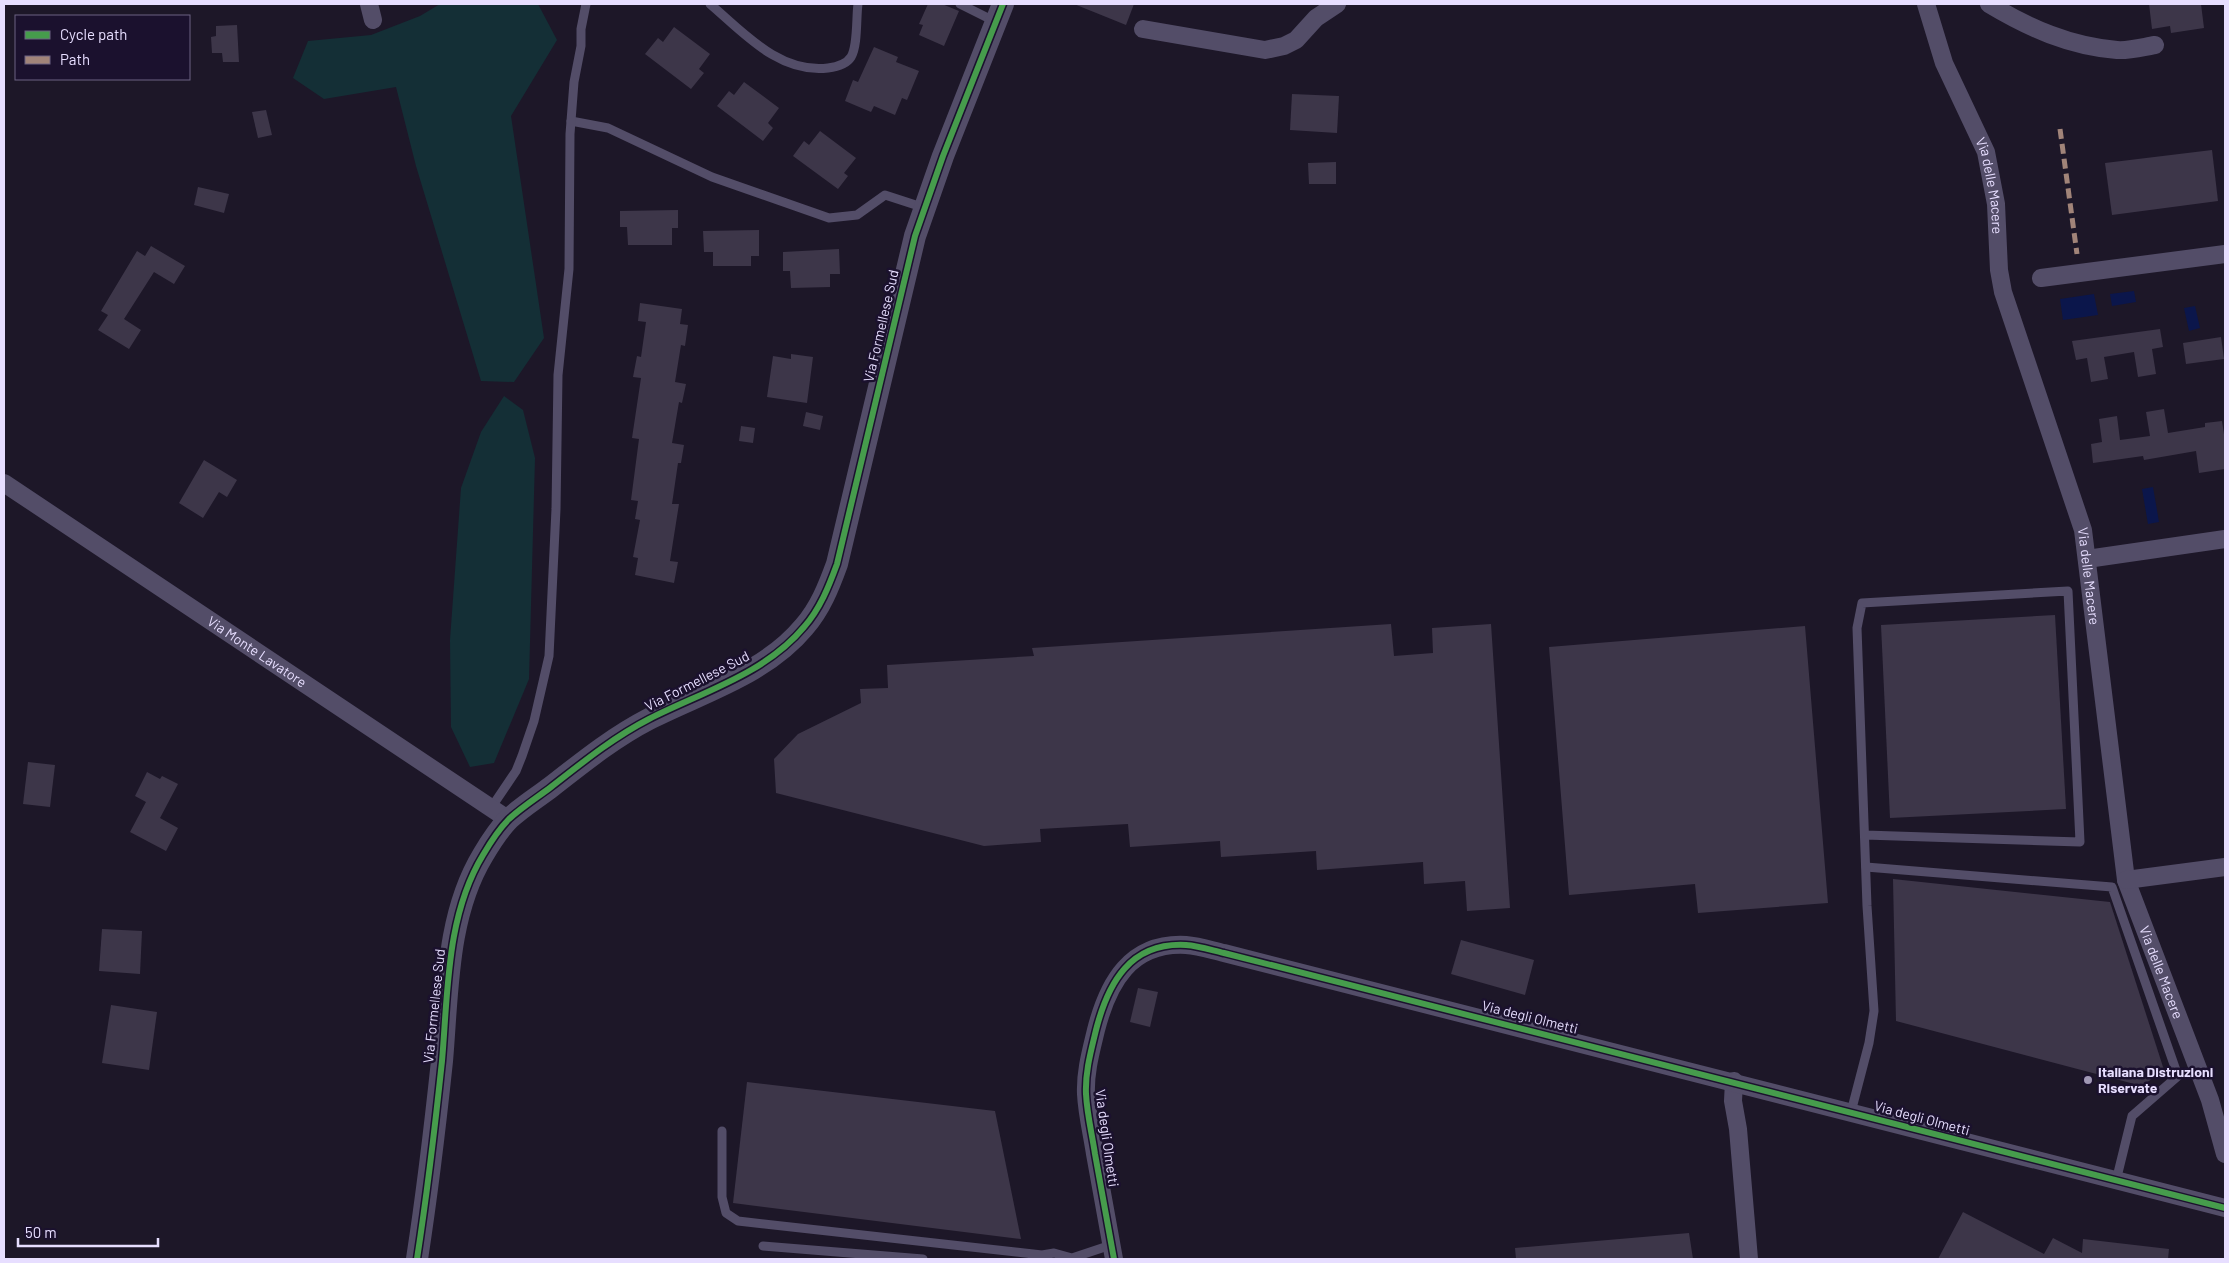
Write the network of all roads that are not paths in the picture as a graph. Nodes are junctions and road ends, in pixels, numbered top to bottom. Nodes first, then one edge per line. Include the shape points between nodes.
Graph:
1 (586, 4) edge
2 (710, 4) edge
3 (858, 4) edge
4 (960, 4) edge
5 (1337, 4) edge
6 (1926, 4) edge
7 (1989, 4) edge
8 (999, 13) edge
9 (1143, 29) dead end
10 (2155, 45) dead end
11 (571, 121) junction
12 (925, 208) junction
13 (2225, 254) edge
14 (2042, 278) dead end
15 (4, 483) edge
16 (2225, 539) edge
17 (2087, 559) junction
18 (500, 814) junction
19 (1865, 835) junction
20 (2225, 866) edge
21 (1866, 867) junction
22 (2126, 880) junction
23 (1734, 1081) junction
24 (1850, 1112) junction
25 (722, 1131) dead end
26 (2225, 1154) edge
27 (2116, 1181) junction
28 (2225, 1208) edge
29 (763, 1246) dead end
30 (1112, 1252) edge
31 (417, 1259) edge
32 (923, 1259) edge
33 (1072, 1259) edge
34 (1749, 1259) edge

1 - 11 lane
2 - 3 lane via 776,58 822,69 840,66 851,58
4 - 8 lane
5 - 9 street via 1316,18 1296,40 1265,50
6 - 17 street, Via delle Macere via 1944,63 1986,152 1996,204 1998,270 2003,292 2079,515
7 - 10 street via 2025,26 2057,39 2118,51
8 - 12 street, Via Formellese Sud
11 - 12 lane via 608,128 712,177 829,218 857,215 884,195
11 - 18 lane via 569,269 558,375 549,656 534,721
12 - 18 street, Via Formellese Sud via 915,236 836,564 821,602 809,620 789,642 753,668 631,729
13 - 14 street
15 - 18 street, Via Monte Lavatore
16 - 17 street
17 - 22 street, Via delle Macere
18 - 31 street, Via Formellese Sud via 490,843 475,869 453,942
19 - 19 lane via 1857,628 1862,603 2068,591 2080,842
19 - 21 lane
20 - 22 street
21 - 24 lane via 1874,1011 1869,1043
21 - 27 lane via 2112,887 2178,1076 2132,1116
22 - 26 street, Via delle Macere via 2210,1100
23 - 24 street, Via degli Olmetti
23 - 30 street, Via degli Olmetti via 1224,953 1186,945 1162,947 1132,961 1114,980 1101,1012 1088,1065 1088,1115
23 - 34 street via 1733,1101
24 - 27 street, Via degli Olmetti
25 - 33 lane via 722,1197 726,1213 738,1222 1042,1255 1054,1253
27 - 28 street, Via degli Olmetti
29 - 32 lane
30 - 33 lane

